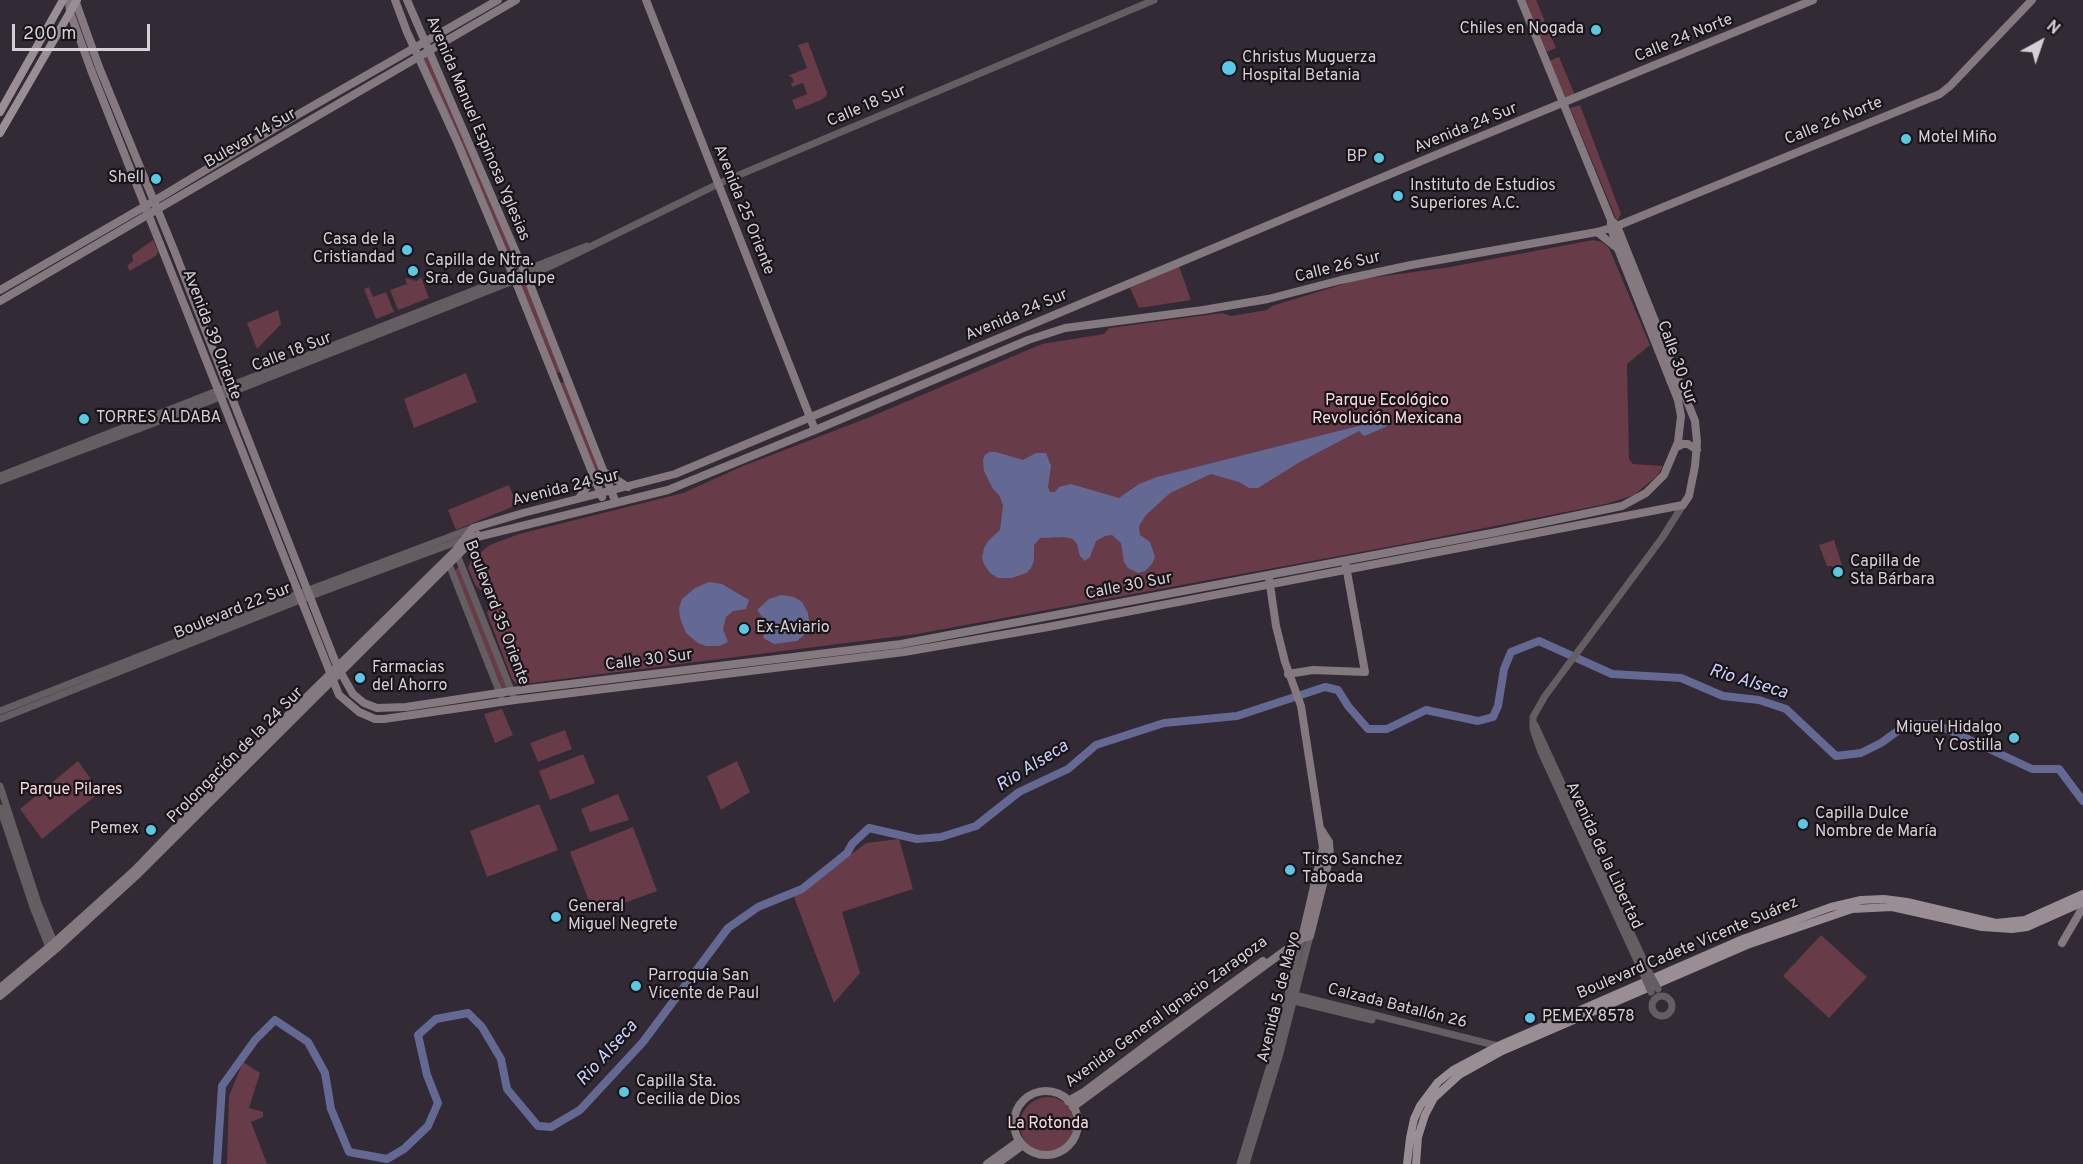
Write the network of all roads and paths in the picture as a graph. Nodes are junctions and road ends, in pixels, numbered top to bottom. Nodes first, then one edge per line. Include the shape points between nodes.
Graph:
1 (63, 0) edge
2 (395, 0) edge
3 (407, 0) edge
4 (498, 0) edge
5 (516, 0) edge
6 (646, 0) edge
7 (1154, 0) edge
8 (1521, 0) edge
9 (1813, 0) edge
10 (2032, 0) edge
11 (74, 1) edge
12 (70, 12) junction
13 (425, 43) junction
14 (415, 49) junction
15 (429, 52) junction
16 (419, 57) junction
17 (365, 76) junction
18 (370, 85) junction
19 (1564, 104) junction
20 (0, 112) edge
21 (0, 133) edge
22 (719, 184) junction
23 (156, 206) junction
24 (145, 207) junction
25 (149, 215) junction
26 (1613, 225) junction
27 (1597, 232) junction
28 (1618, 249) junction
29 (525, 273) junction
30 (514, 277) junction
31 (0, 290) edge
32 (0, 301) edge
33 (1065, 328) joint
34 (228, 390) junction
35 (219, 394) junction
36 (810, 417) junction
37 (816, 430) junction
38 (1677, 447) junction
39 (1697, 450) junction
40 (49, 460) junction
41 (605, 472) junction
42 (0, 476) edge
43 (594, 477) junction
44 (0, 481) edge
45 (628, 487) junction
46 (612, 491) junction
47 (601, 494) junction
48 (1642, 495) junction
49 (579, 498) junction
50 (616, 503) junction
51 (605, 505) junction
52 (1683, 505) junction
53 (1648, 512) junction
54 (482, 525) junction
55 (473, 528) junction
56 (477, 537) junction
57 (466, 538) junction
58 (455, 546) junction
59 (1344, 560) junction
60 (448, 562) junction
61 (1346, 569) junction
62 (1268, 574) junction
63 (1270, 583) junction
64 (309, 593) junction
65 (299, 597) junction
66 (339, 669) junction
67 (1288, 674) junction
68 (331, 676) junction
69 (512, 691) junction
70 (500, 693) junction
71 (515, 700) junction
72 (503, 702) junction
73 (0, 711) edge
74 (0, 719) edge
75 (0, 786) edge
76 (0, 808) edge
77 (2083, 894) edge
78 (2083, 902) edge
79 (2083, 908) edge
80 (1306, 934) junction
81 (2062, 943) dead end
82 (53, 948) junction
83 (0, 988) edge
84 (1657, 992) junction
85 (0, 996) edge
86 (1292, 997) junction
87 (1498, 1046) junction
88 (1477, 1057) junction
89 (1071, 1104) junction
90 (1021, 1143) junction
91 (987, 1164) edge
92 (997, 1164) edge
93 (1240, 1164) edge
94 (1246, 1164) edge
95 (1407, 1164) edge
96 (1416, 1164) edge

1 - 20 main road
2 - 14 main road, Avenida Manuel Espinosa Yglesias
3 - 13 main road, Avenida Manuel Espinosa Yglesias
4 - 13 main road, Bulevar 14 Sur
5 - 15 main road, Bulevar 14 Sur
6 - 22 main road, Avenida 25 Oriente
7 - 22 street, Calle 18 Sur
8 - 19 main road
9 - 19 main road, Calle 24 Norte
10 - 26 main road, Calle 26 Norte via 1940,94
11 - 12 main road
11 - 23 main road, Avenida 39 Oriente
12 - 21 main road
12 - 24 main road, Avenida 39 Oriente
13 - 14 main road, Bulevar 14 Sur
13 - 15 main road, Avenida Manuel Espinosa Yglesias
14 - 16 main road, Avenida Manuel Espinosa Yglesias
14 - 17 main road, Bulevar 14 Sur
15 - 16 main road, Bulevar 14 Sur
15 - 29 main road, Avenida Manuel Espinosa Yglesias
16 - 18 main road, Bulevar 14 Sur
16 - 30 main road, Avenida Manuel Espinosa Yglesias
17 - 18 main road
17 - 23 main road, Bulevar 14 Sur via 281,124
18 - 23 main road, Bulevar 14 Sur
19 - 26 main road
19 - 36 main road, Avenida 24 Sur
22 - 29 street, Calle 18 Sur via 581,253
22 - 36 main road, Avenida 25 Oriente
23 - 24 main road, Bulevar 14 Sur
23 - 25 main road, Bulevar 14 Sur
23 - 34 main road, Avenida 39 Oriente
24 - 25 main road, Avenida 39 Oriente
24 - 31 main road, Bulevar 14 Sur
25 - 32 main road, Bulevar 14 Sur
25 - 35 main road, Avenida 39 Oriente
26 - 27 main road, Calle 26 Sur
26 - 28 main road, Calle 30 Sur
26 - 39 main road via 1695,421
27 - 28 main road
27 - 33 main road, Calle 26 Sur via 1400,267 1268,299
28 - 38 main road, Calle 30 Sur via 1679,404 1681,426
29 - 30 street, Calle 18 Sur
29 - 41 main road, Avenida Manuel Espinosa Yglesias
30 - 34 street, Calle 18 Sur
30 - 43 main road, Avenida Manuel Espinosa Yglesias
33 - 37 main road, Avenida 24 Sur
34 - 35 street, Calle 18 Sur
34 - 64 main road, Avenida 39 Oriente
35 - 40 street, Calle 18 Sur
35 - 65 main road, Avenida 39 Oriente
36 - 37 main road, Avenida 25 Oriente
36 - 45 main road, Avenida 24 Sur via 675,474
37 - 50 main road, Avenida 24 Sur via 678,486
38 - 39 main road via 1688,444
38 - 48 main road, Calle 30 Sur via 1662,478
39 - 52 main road via 1691,486
40 - 42 street, Calle 18 Sur
40 - 44 street, Calle 18 Sur
41 - 45 main road
41 - 46 main road, Avenida Manuel Espinosa Yglesias
43 - 47 main road, Avenida Manuel Espinosa Yglesias
43 - 49 main road
45 - 46 main road, Avenida 24 Sur
46 - 47 main road, Avenida 24 Sur
46 - 50 main road, Avenida Manuel Espinosa Yglesias
47 - 49 main road, Avenida 24 Sur
47 - 51 main road, Avenida Manuel Espinosa Yglesias
48 - 53 main road via 1641,505
48 - 59 main road, Calle 30 Sur via 1614,508
49 - 54 main road, Avenida 24 Sur
50 - 51 main road, Avenida 24 Sur
51 - 56 main road, Avenida 24 Sur
52 - 53 main road, Calle 30 Sur
52 - 84 street, Avenida de la Libertad, bridge via 1533,717 1550,767
53 - 61 main road, Calle 30 Sur
54 - 55 main road, Avenida 24 Sur
54 - 56 main road, Prolongación de la 24 Sur
55 - 57 main road, Prolongación de la 24 Sur
55 - 58 street, Boulevard 22 Sur
56 - 57 main road
56 - 58 main road, Prolongación de la 24 Sur
57 - 58 main road, Prolongación de la 24 Sur
58 - 60 main road, Prolongación de la 24 Sur
58 - 64 street, Boulevard 22 Sur
58 - 69 street, Boulevard 35 Oriente
59 - 61 main road
59 - 62 main road, Calle 30 Sur
60 - 66 main road, Prolongación de la 24 Sur
60 - 70 street, Boulevard 35 Oriente
61 - 63 main road, Calle 30 Sur
61 - 67 main road via 1365,672 1313,670
62 - 63 main road, Avenida 5 de Mayo
62 - 69 main road, Calle 30 Sur via 902,644
63 - 67 main road, Avenida 5 de Mayo
63 - 71 main road, Calle 30 Sur via 904,652
64 - 65 street, Boulevard 22 Sur
64 - 66 main road, Avenida 39 Oriente
65 - 68 main road, Avenida 39 Oriente
65 - 73 street, Boulevard 22 Sur
65 - 74 street, Boulevard 22 Sur
66 - 68 main road, Prolongación de la 24 Sur
66 - 70 main road, Calle 30 Sur via 354,694 377,708
67 - 80 main road, Avenida 5 de Mayo via 1301,706 1322,833 1330,849
68 - 72 main road, Calle 30 Sur via 339,695 359,712 375,719
68 - 82 main road, Prolongación de la 24 Sur
69 - 70 main road, Calle 30 Sur
69 - 71 street, Boulevard 35 Oriente
70 - 72 street, Boulevard 35 Oriente
71 - 72 main road, Calle 30 Sur
75 - 82 street
76 - 82 street
77 - 87 main road, Boulevard Cadete Vicente Suárez via 2025,920 1996,923 1907,902 1884,899 1845,903 1743,939
78 - 96 main road, Boulevard Cadete Vicente Suárez via 2027,927 2012,929 1982,927 1893,907 1852,909 1747,945 1502,1051 1459,1076 1434,1098 1425,1115
79 - 81 main road
80 - 86 street, Avenida 5 de Mayo
80 - 89 main road, Avenida General Ignacio Zaragoza
82 - 83 main road, Prolongación de la 24 Sur
82 - 85 main road, Prolongación de la 24 Sur
84 - 84 street, Avenida de la Libertad via 1654,1012 1666,1016 1673,1005
86 - 87 street, Calzada Batallón 26
86 - 88 street, Calzada Batallón 26 via 1478,1046 1481,1052
86 - 93 street, Avenida 5 de Mayo
86 - 94 street, Avenida 5 de Mayo via 1273,1079
87 - 88 main road, Boulevard Cadete Vicente Suárez
88 - 95 main road, Boulevard Cadete Vicente Suárez via 1438,1082 1420,1106 1414,1119
89 - 90 main road via 1078,1127 1068,1146 1046,1155
89 - 90 main road via 1047,1091 1028,1096 1014,1117
90 - 91 main road
90 - 92 main road

